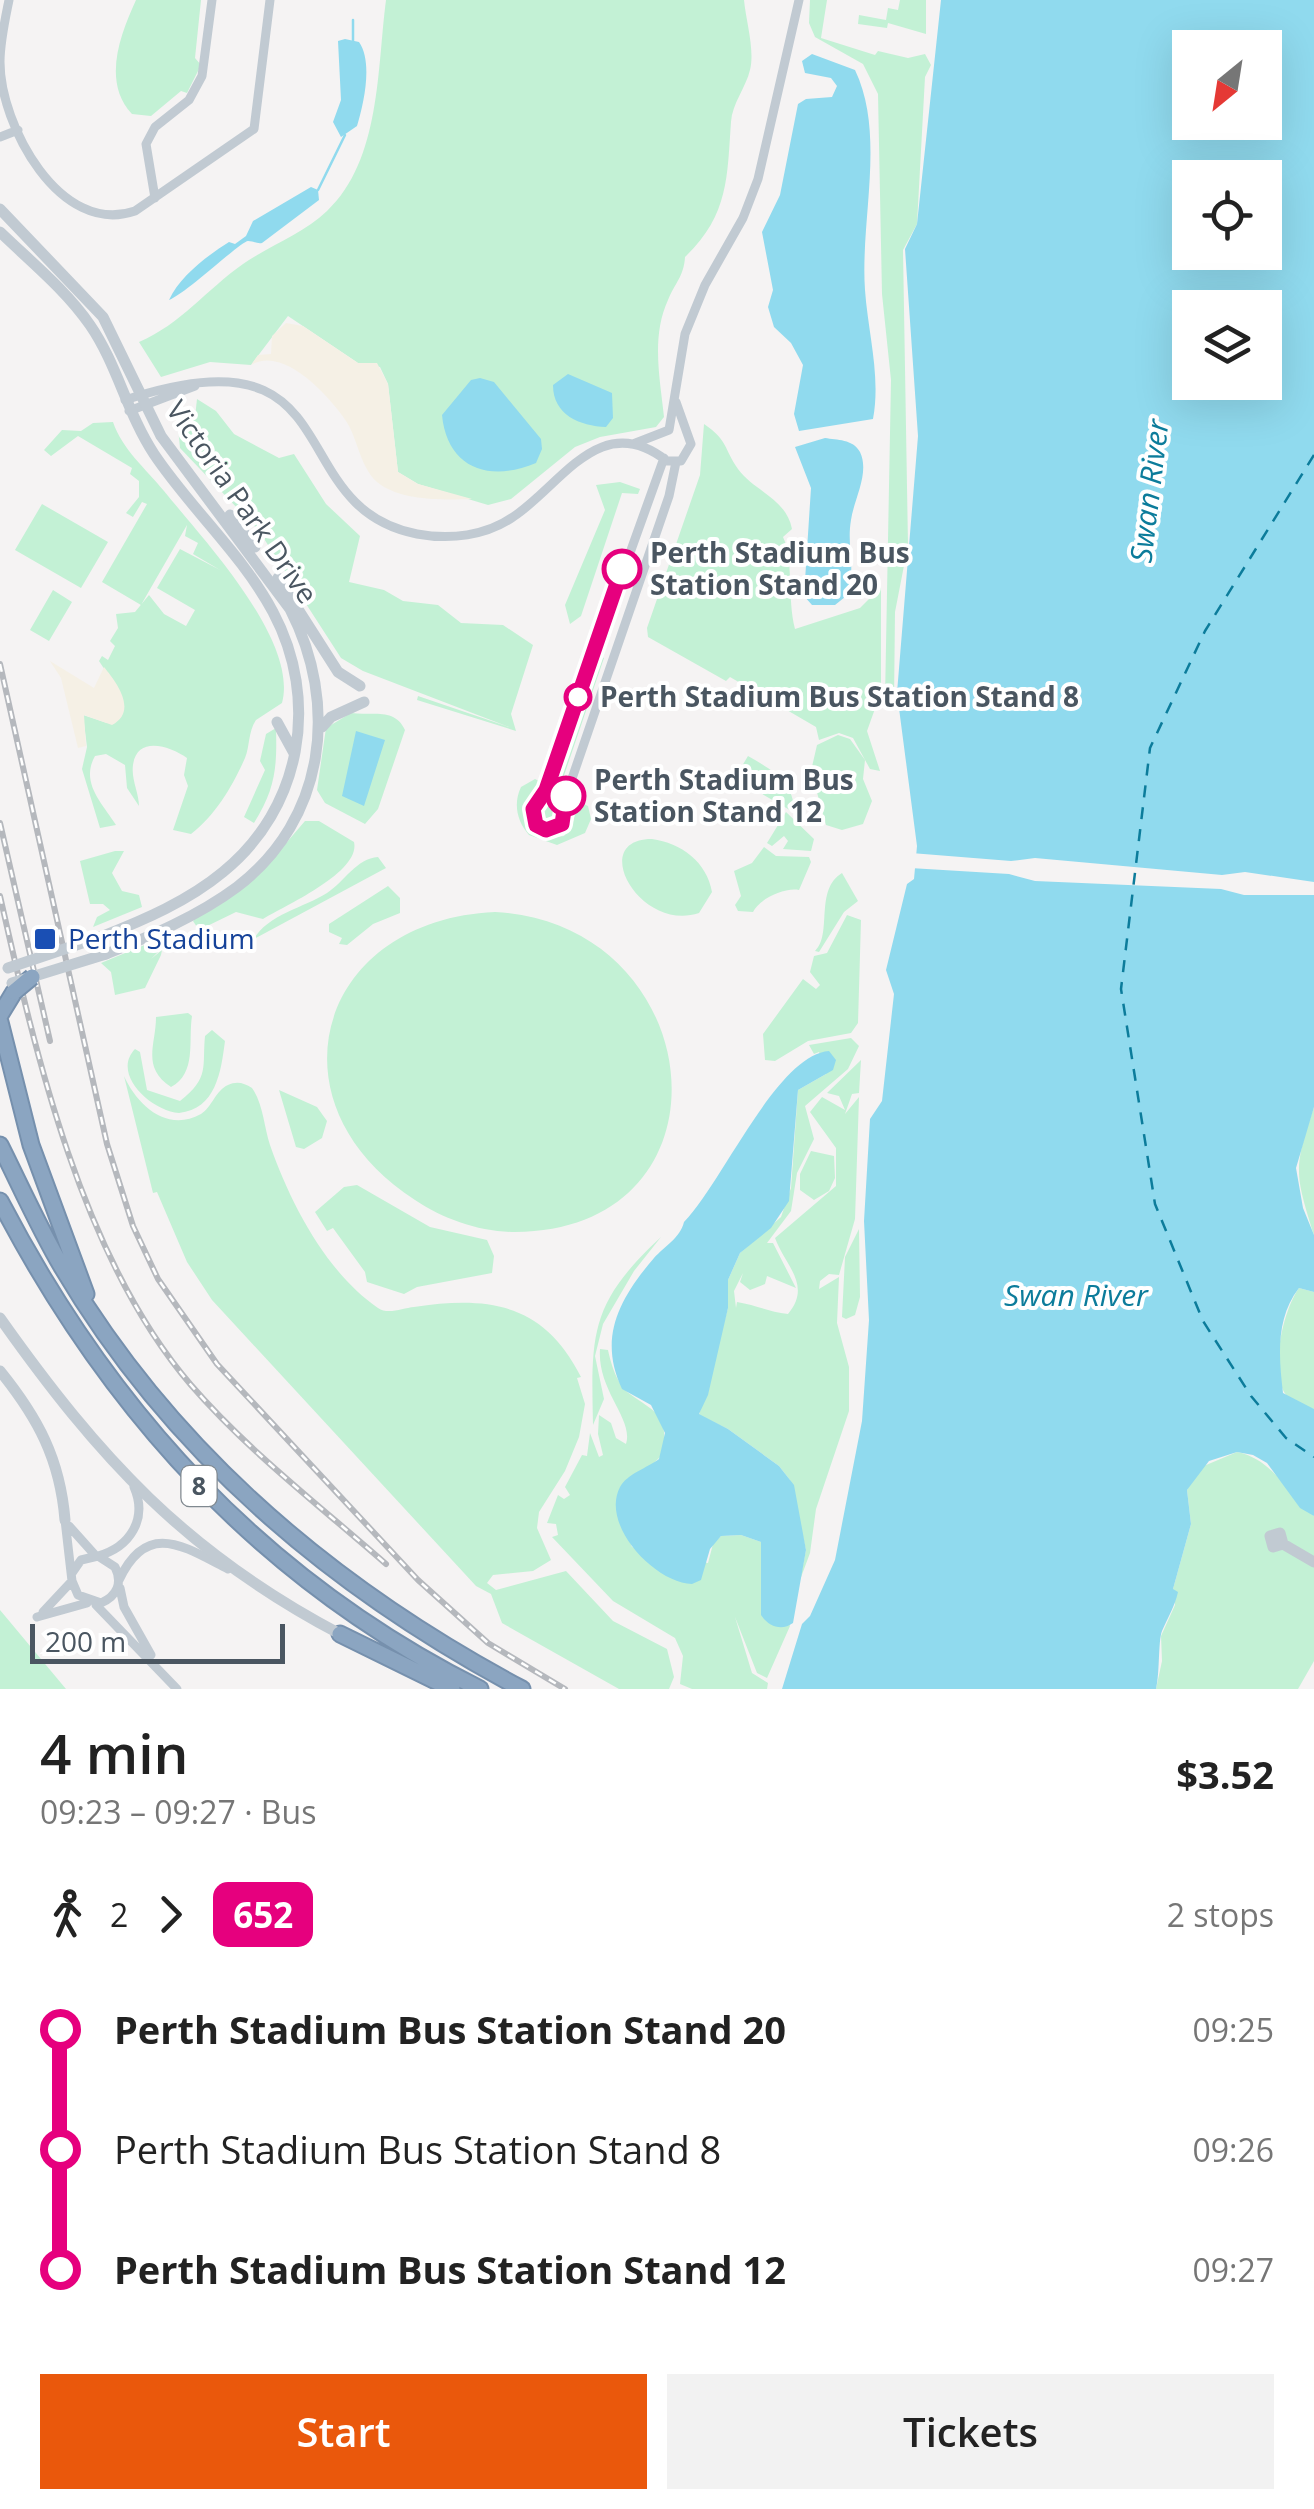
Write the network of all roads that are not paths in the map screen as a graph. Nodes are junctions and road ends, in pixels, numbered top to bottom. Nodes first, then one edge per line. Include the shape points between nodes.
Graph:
1 (212, 0) edge
2 (270, 0) edge
3 (799, 0) edge
4 (6, 2) edge
5 (18, 130) junction
6 (0, 137) edge
7 (155, 198) junction
8 (0, 210) edge
9 (0, 232) edge
10 (142, 401) junction
11 (676, 402) junction
12 (127, 406) junction
13 (669, 430) junction
14 (683, 432) junction
15 (660, 437) junction
16 (628, 446) junction
17 (661, 455) junction
18 (676, 462) junction
19 (182, 465) junction
20 (360, 686) dead end
21 (364, 702) dead end
22 (277, 722) dead end
23 (320, 732) junction
24 (295, 757) junction
25 (6, 974) edge
26 (32, 977) joint
27 (0, 1019) edge
28 (0, 1145) edge
29 (0, 1201) edge
30 (94, 1317) junction
31 (0, 1318) edge
32 (0, 1371) edge
33 (134, 1487) junction
34 (66, 1520) junction
35 (1283, 1544) dead end
36 (97, 1556) junction
37 (1314, 1562) edge
38 (235, 1573) junction
39 (72, 1577) junction
40 (119, 1582) junction
41 (93, 1603) junction
42 (340, 1634) joint
43 (166, 1678) junction
44 (177, 1689) edge
45 (452, 1689) edge
46 (480, 1689) edge
47 (522, 1689) edge

1 - 7 street via 202,76 189,100 146,144
2 - 7 street via 254,130
3 - 11 street via 758,179 694,308
4 - 5 street via 0,65
5 - 6 street
5 - 7 street via 40,169 78,207 112,217
8 - 10 street, Victoria Park Drive via 103,316
9 - 12 street, Victoria Park Drive via 90,325
10 - 12 street
10 - 16 street via 202,382 239,382 277,397 300,418 357,503 416,534 462,536 490,528 527,506 580,457
10 - 19 street, Victoria Park Drive
11 - 13 street
11 - 14 street
12 - 24 street, Victoria Park Drive via 286,638 300,700
13 - 14 street
13 - 15 street
14 - 18 street via 690,449
15 - 16 street
15 - 17 street
16 - 17 street
17 - 18 street
17 - 18 street via 546,790 533,809 540,829 557,828 564,819
19 - 20 street via 241,528 302,609 338,672
19 - 23 street, Victoria Park Drive via 290,609 315,669
21 - 23 street via 331,716
22 - 24 street
23 - 26 street, Victoria Park Drive, bridge via 309,786 277,846 240,884 154,934
24 - 25 street, Victoria Park Drive, bridge via 283,794 253,842 222,874 146,918
25 - 26 highway, bridge
25 - 27 highway
27 - 30 highway via 31,1146
28 - 30 highway, 8
29 - 46 highway, 8 via 46,1289 133,1413 206,1493 340,1604
30 - 47 highway, 8 via 178,1428 282,1530 416,1628
31 - 33 street
32 - 34 street via 41,1426 56,1459
33 - 36 street via 140,1512 129,1538
33 - 38 street
34 - 36 street
34 - 39 street
35 - 37 street
36 - 39 street via 81,1560
36 - 40 street via 116,1567
38 - 40 street via 162,1542 145,1546
38 - 42 street
39 - 41 street via 78,1596
39 - 41 street via 62,1597 37,1617
40 - 41 street via 108,1600
40 - 43 street via 124,1608
41 - 43 street
42 - 45 highway
43 - 44 street

